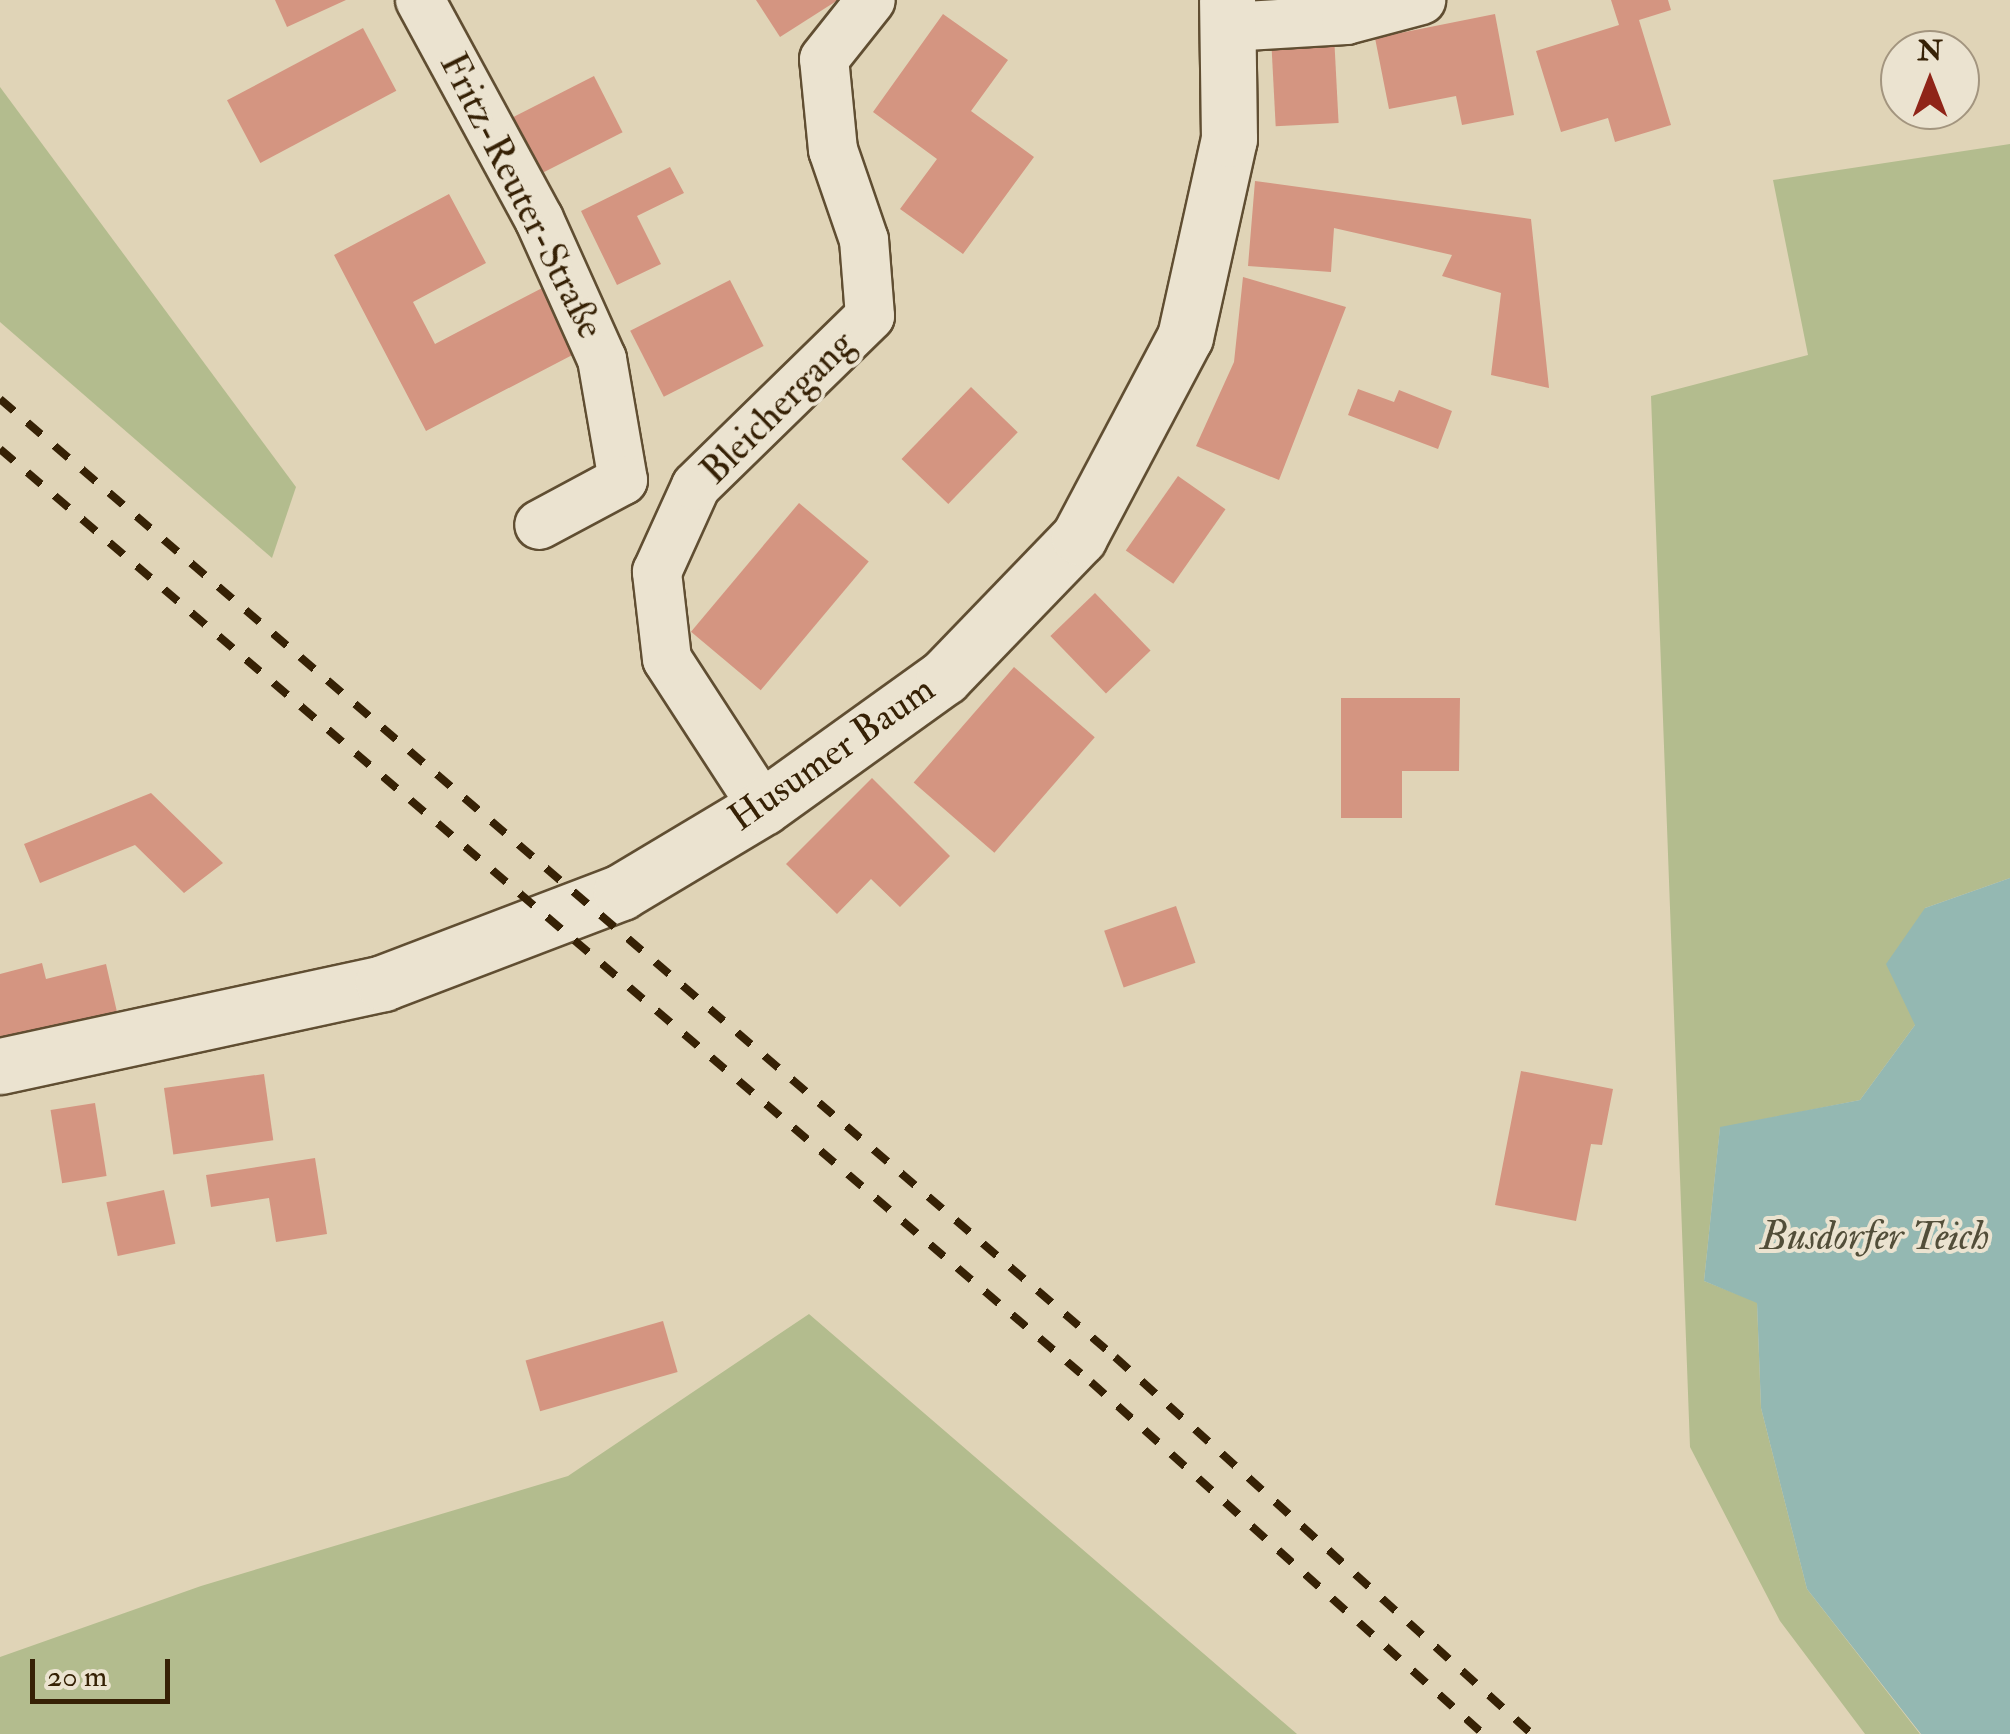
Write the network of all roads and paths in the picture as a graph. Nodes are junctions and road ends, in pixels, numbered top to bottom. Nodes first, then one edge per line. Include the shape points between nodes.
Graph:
1 (420, 0) edge
2 (872, 0) edge
3 (1421, 0) edge
4 (1228, 14) edge
5 (540, 525) dead end
6 (763, 807) junction
7 (0, 1066) edge

1 - 5 street, Fritz-Reuter-Straße via 540,220 602,358 623,480
2 - 6 street, Bleichergang via 824,59 833,150 864,240 870,316 696,486 657,572 667,659
3 - 4 street via 1346,20
4 - 6 street, Husumer Baum via 1230,140 1185,337 1079,536 944,676
6 - 7 street, Husumer Baum via 621,892 383,983

